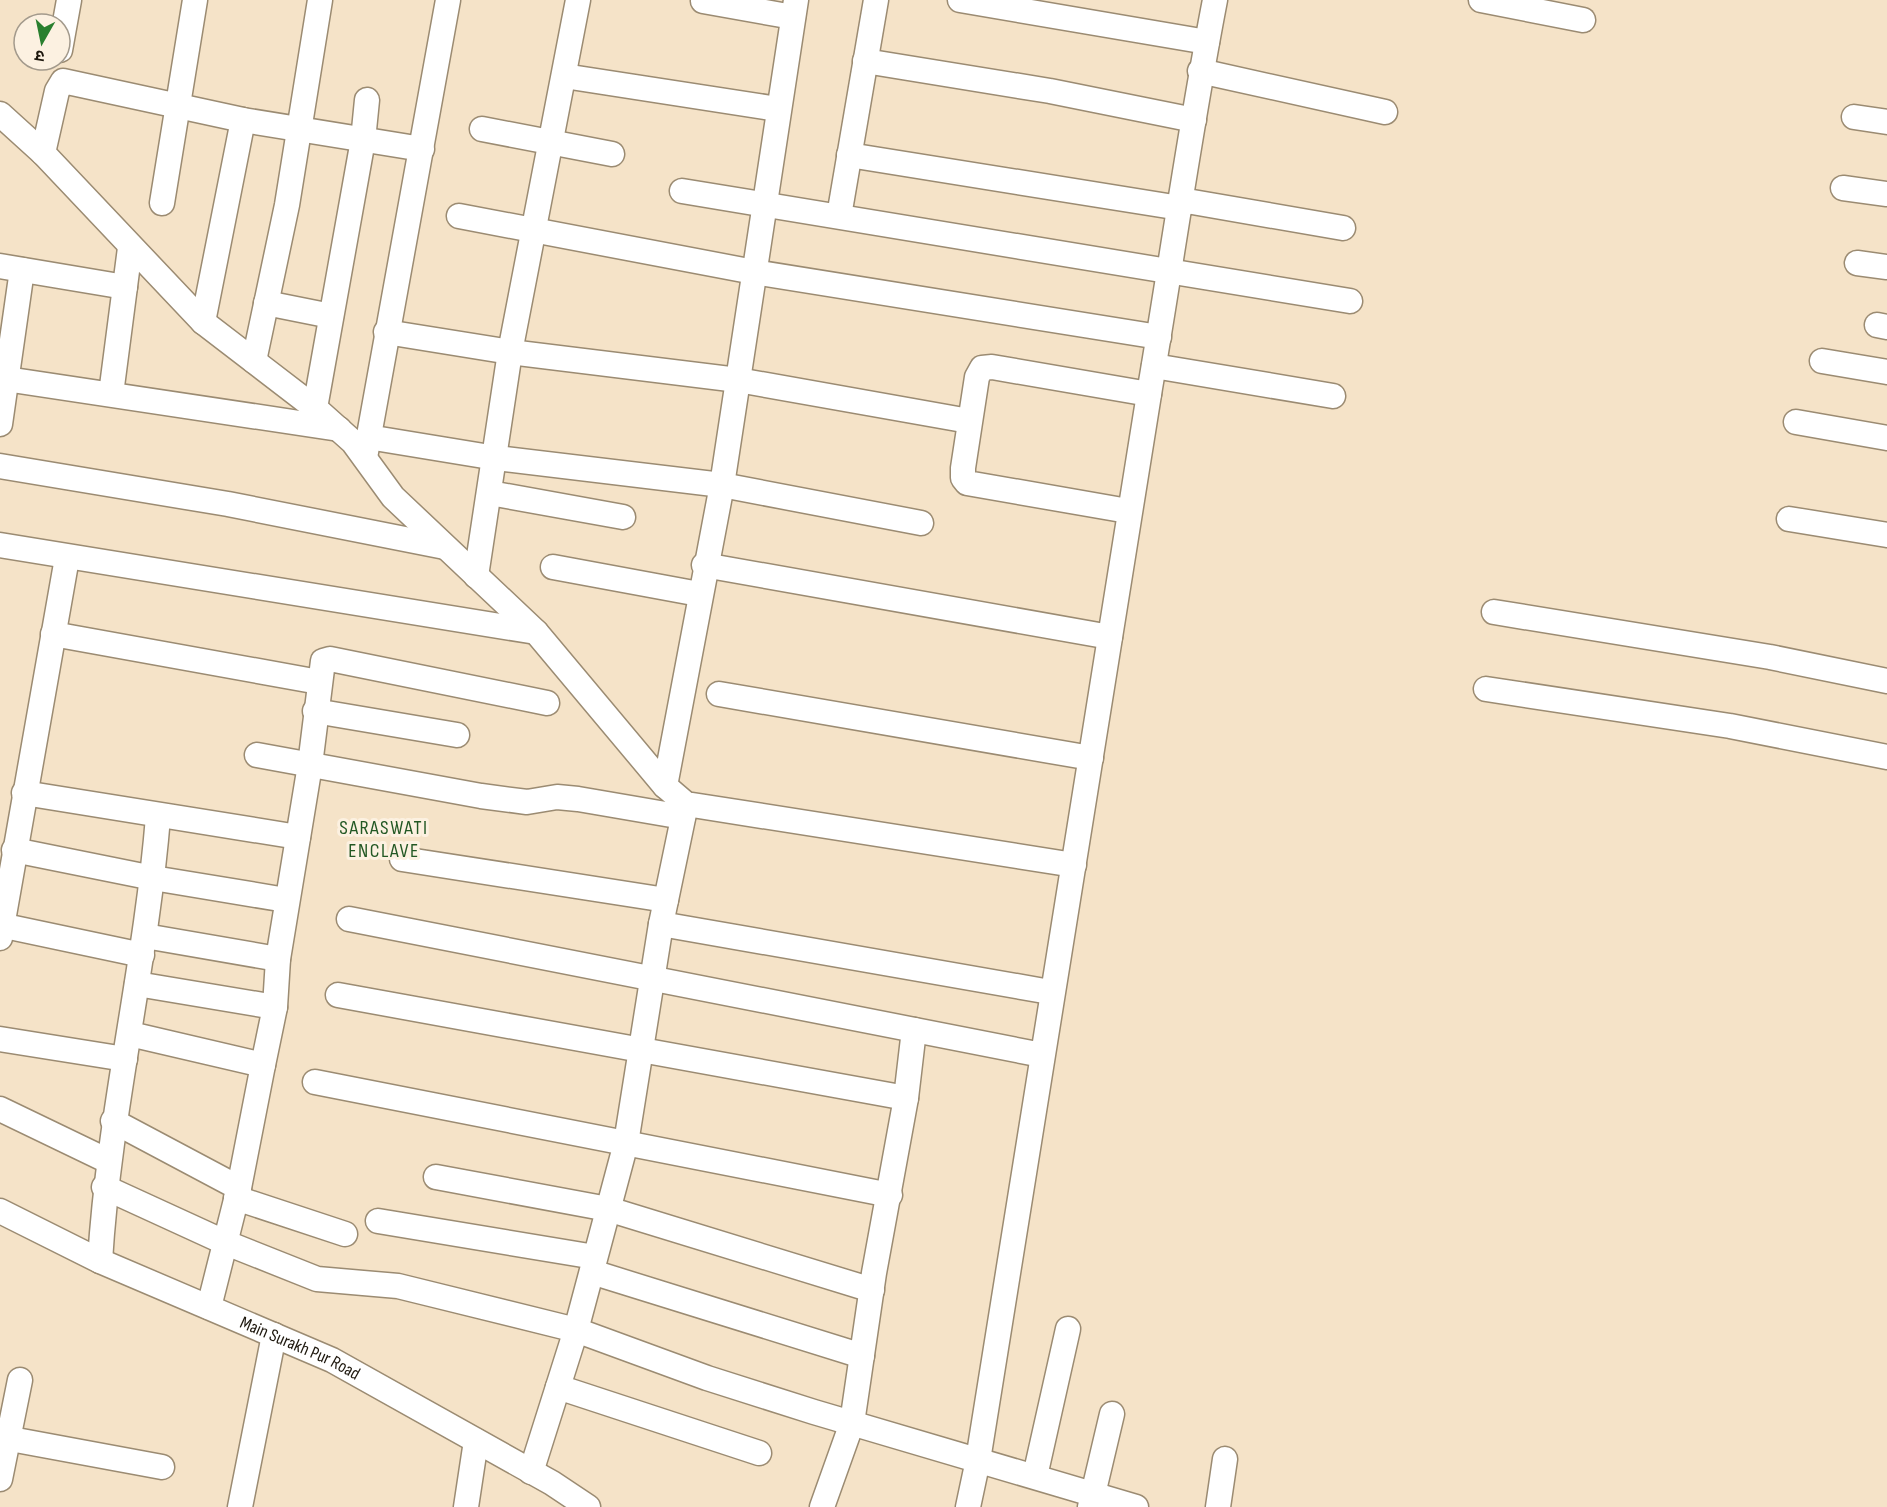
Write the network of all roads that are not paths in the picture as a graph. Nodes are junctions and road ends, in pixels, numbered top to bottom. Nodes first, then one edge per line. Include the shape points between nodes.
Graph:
1 (195, 0) edge
2 (320, 0) edge
3 (448, 0) edge
4 (578, 0) edge
5 (876, 0) edge
6 (960, 0) edge
7 (1215, 0) edge
8 (1480, 0) edge
9 (704, 1) edge
10 (794, 8) edge
11 (1583, 20) dead end
12 (1207, 42) junction
13 (865, 61) junction
14 (1200, 71) junction
15 (59, 72) edge
16 (60, 72) edge
17 (564, 76) junction
18 (367, 100) dead end
19 (178, 106) junction
20 (778, 109) junction
21 (1385, 112) dead end
22 (0, 114) edge
23 (1854, 117) dead end
24 (243, 120) junction
25 (1194, 120) junction
26 (1887, 122) edge
27 (298, 129) junction
28 (482, 129) dead end
29 (363, 140) junction
30 (552, 142) junction
31 (422, 149) junction
32 (43, 153) junction
33 (612, 154) dead end
34 (849, 155) junction
35 (1844, 188) dead end
36 (682, 190) dead end
37 (1887, 194) edge
38 (162, 203) dead end
39 (764, 204) junction
40 (1181, 204) junction
41 (459, 216) dead end
42 (839, 216) junction
43 (1343, 228) dead end
44 (535, 232) junction
45 (130, 248) junction
46 (1857, 263) dead end
47 (1887, 267) edge
48 (11, 268) edge
49 (1170, 270) junction
50 (754, 272) junction
51 (125, 287) junction
52 (1350, 301) dead end
53 (266, 303) junction
54 (331, 316) junction
55 (203, 322) junction
56 (386, 332) junction
57 (1159, 337) junction
58 (510, 352) junction
59 (254, 361) junction
60 (1822, 361) dead end
61 (1154, 366) junction
62 (1887, 372) edge
63 (3, 378) edge
64 (738, 380) junction
65 (111, 394) junction
66 (1149, 394) junction
67 (1333, 396) dead end
68 (315, 408) junction
69 (969, 421) junction
70 (1796, 422) dead end
71 (0, 424) edge
72 (339, 429) junction
73 (1887, 438) edge
74 (367, 448) junction
75 (496, 458) junction
76 (0, 466) edge
77 (722, 485) junction
78 (490, 493) junction
79 (1128, 511) junction
80 (622, 517) dead end
81 (1789, 519) dead end
82 (921, 523) dead end
83 (1887, 536) edge
84 (0, 545) edge
85 (445, 547) junction
86 (67, 558) junction
87 (704, 565) junction
88 (552, 567) dead end
89 (476, 576) junction
90 (699, 594) junction
91 (1494, 612) dead end
92 (536, 632) junction
93 (53, 634) junction
94 (1110, 637) junction
95 (1887, 681) edge
96 (319, 682) junction
97 (1486, 689) dead end
98 (719, 694) dead end
99 (547, 703) dead end
100 (315, 711) junction
101 (457, 735) dead end
102 (257, 756) dead end
103 (1887, 757) edge
104 (1091, 758) junction
105 (310, 765) junction
106 (665, 786) junction
107 (24, 793) junction
108 (685, 811) junction
109 (158, 817) junction
110 (298, 837) junction
111 (14, 850) junction
112 (402, 859) dead end
113 (1074, 865) junction
114 (153, 878) junction
115 (286, 900) junction
116 (666, 900) junction
117 (349, 919) dead end
118 (661, 924) junction
119 (1, 929) edge
120 (143, 945) junction
121 (278, 959) junction
122 (652, 979) junction
123 (137, 984) junction
124 (1050, 992) junction
125 (338, 995) dead end
126 (274, 1007) junction
127 (914, 1030) junction
128 (130, 1034) junction
129 (0, 1038) edge
130 (641, 1050) junction
131 (1042, 1055) junction
132 (125, 1059) junction
133 (263, 1065) junction
134 (315, 1082) dead end
135 (906, 1098) junction
136 (0, 1109) edge
137 (113, 1121) junction
138 (626, 1143) junction
139 (108, 1161) junction
140 (436, 1177) dead end
141 (104, 1187) junction
142 (237, 1193) junction
143 (890, 1195) junction
144 (608, 1209) junction
145 (0, 1211) edge
146 (378, 1221) dead end
147 (345, 1234) dead end
148 (224, 1242) junction
149 (100, 1261) junction
150 (594, 1264) junction
151 (872, 1290) junction
152 (209, 1307) junction
153 (1068, 1329) dead end
154 (576, 1330) junction
155 (274, 1335) junction
156 (862, 1356) junction
157 (20, 1380) dead end
158 (558, 1388) junction
159 (1112, 1414) dead end
160 (852, 1423) junction
161 (4, 1438) edge
162 (476, 1441) junction
163 (759, 1453) dead end
164 (1225, 1459) dead end
165 (978, 1460) junction
166 (162, 1467) dead end
167 (531, 1472) junction
168 (1035, 1476) junction
169 (0, 1479) edge
170 (1091, 1500) edge
171 (240, 1507) edge
172 (466, 1507) edge
173 (588, 1507) edge
174 (822, 1507) edge
175 (968, 1507) edge
176 (1136, 1507) edge
177 (1218, 1507) edge

1 - 19 street
2 - 27 street
3 - 31 street
4 - 17 street
5 - 13 street
6 - 12 street
7 - 12 street
8 - 11 street
9 - 10 street
10 - 20 street
12 - 14 street
13 - 25 street via 1050,90
13 - 34 street
14 - 21 street
14 - 25 street
15 - 32 street
16 - 19 street via 68,82
17 - 20 street
17 - 30 street
18 - 29 street
19 - 24 street
19 - 38 street
20 - 39 street
22 - 32 street
23 - 26 street
24 - 27 street
24 - 55 street
25 - 40 street
27 - 29 street
27 - 53 street
28 - 30 street
29 - 31 street
29 - 54 street
30 - 33 street
30 - 44 street
31 - 56 street
32 - 45 street
34 - 40 street
34 - 42 street
35 - 37 street
36 - 39 street
39 - 42 street
39 - 50 street
40 - 43 street
40 - 49 street
41 - 44 street
42 - 49 street
44 - 50 street
44 - 58 street
45 - 51 street
45 - 55 street
46 - 47 street
48 - 51 street
48 - 63 street
49 - 52 street
49 - 57 street
50 - 57 street
50 - 64 street
51 - 65 street
53 - 54 street
53 - 59 street
54 - 68 street
55 - 59 street
56 - 58 street
56 - 74 street
57 - 61 street
58 - 64 street
58 - 75 street
59 - 68 street
60 - 62 street
61 - 66 street
61 - 67 street
63 - 65 street
63 - 71 street
64 - 69 street
64 - 77 street
65 - 72 street
66 - 69 street via 982,368
66 - 79 street
68 - 72 street
69 - 79 street via 963,468 967,483
70 - 73 street
72 - 74 street
74 - 75 street
74 - 85 street via 393,497
75 - 77 street
75 - 78 street
76 - 85 street via 228,504
77 - 82 street
77 - 87 street
78 - 80 street
78 - 89 street
79 - 94 street
81 - 83 street
84 - 86 street
85 - 89 street
86 - 92 street
86 - 93 street
87 - 90 street
87 - 94 street
88 - 90 street
89 - 92 street
90 - 106 street
91 - 95 street via 1770,657
92 - 106 street
93 - 96 street
93 - 107 street
94 - 104 street
96 - 99 street via 320,667 330,659
96 - 100 street
97 - 103 street via 1730,726
98 - 104 street
100 - 101 street
100 - 105 street
102 - 105 street
104 - 113 street
105 - 108 street via 527,802 557,797
105 - 110 street
106 - 108 street
107 - 109 street
107 - 111 street
108 - 113 street
108 - 116 street
109 - 110 street
109 - 114 street
110 - 115 street
111 - 114 street
111 - 119 street
112 - 116 street
113 - 124 street
114 - 115 street
114 - 120 street
115 - 121 street
116 - 118 street
117 - 122 street
118 - 122 street
118 - 124 street
119 - 120 street
120 - 121 street
120 - 123 street
121 - 126 street
122 - 127 street
122 - 130 street
123 - 126 street
123 - 128 street
124 - 131 street
125 - 130 street
126 - 133 street
127 - 131 street
127 - 135 street
128 - 132 street
128 - 133 street
129 - 132 street
130 - 135 street
130 - 138 street
131 - 165 street
132 - 137 street
133 - 142 street
134 - 138 street
135 - 143 street
136 - 139 street
137 - 139 street
137 - 142 street
138 - 143 street
138 - 144 street
139 - 141 street
140 - 144 street
141 - 148 street
141 - 149 street
142 - 147 street
142 - 148 street
143 - 151 street
144 - 150 street
144 - 151 street
145 - 149 street, Main Surakh Pur Road
146 - 150 street
148 - 152 street
148 - 154 street via 317,1279 398,1286
149 - 152 street, Main Surakh Pur Road
150 - 154 street
150 - 156 street
151 - 156 street
152 - 155 street, Main Surakh Pur Road
153 - 168 street
154 - 158 street
154 - 160 street via 707,1378
155 - 162 street, Main Surakh Pur Road via 332,1360
155 - 171 street
156 - 160 street
157 - 161 street
158 - 163 street
158 - 167 street
159 - 170 street
160 - 165 street
160 - 174 street
161 - 166 street
161 - 169 street
162 - 167 street, Main Surakh Pur Road
162 - 172 street
164 - 177 street
165 - 168 street
165 - 175 street
167 - 173 street, Main Surakh Pur Road
168 - 170 street
170 - 176 street

